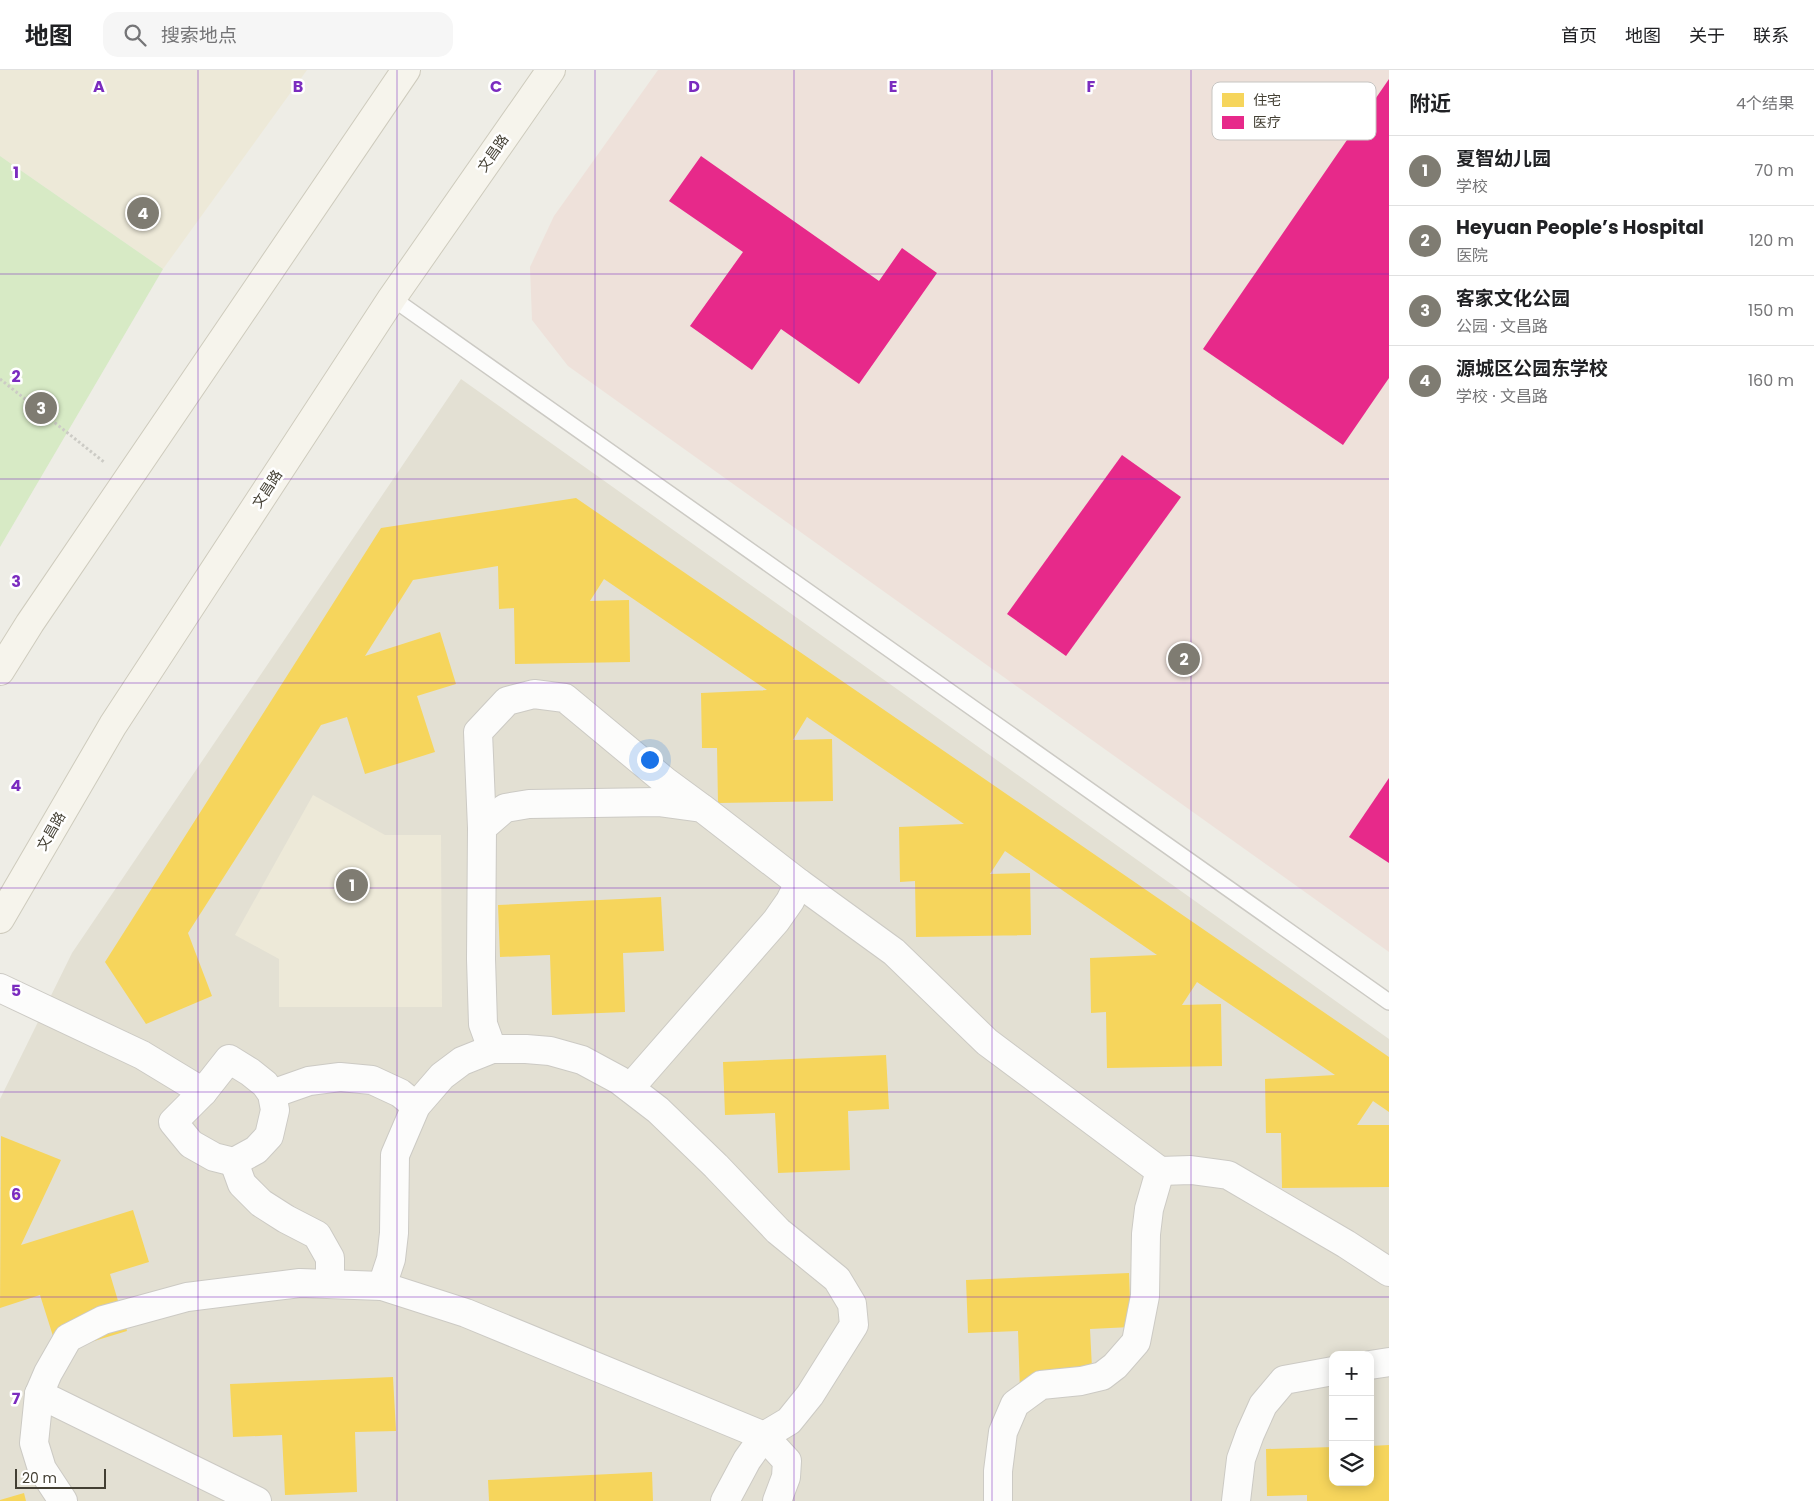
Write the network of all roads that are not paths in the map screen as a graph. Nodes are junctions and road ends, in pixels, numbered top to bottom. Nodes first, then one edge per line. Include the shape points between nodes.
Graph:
1 (406, 70) edge
2 (551, 70) edge
3 (392, 298) junction
4 (0, 671) edge
5 (702, 808) junction
6 (482, 828) junction
7 (799, 883) junction
8 (0, 919) edge
9 (0, 988) edge
10 (1389, 1002) edge
11 (492, 1049) junction
12 (630, 1088) junction
13 (203, 1092) junction
14 (272, 1094) junction
15 (416, 1106) junction
16 (234, 1162) junction
17 (1160, 1171) junction
18 (1389, 1272) edge
19 (330, 1283) junction
20 (382, 1286) junction
21 (1389, 1362) edge
22 (1374, 1364) edge
23 (1329, 1372) edge
24 (39, 1394) junction
25 (764, 1436) junction
26 (63, 1501) edge
27 (257, 1501) edge
28 (724, 1501) edge
29 (777, 1501) edge
30 (998, 1501) edge
31 (1236, 1501) edge

1 - 4 street
2 - 3 street, 文昌路
3 - 8 street, 文昌路 via 114,725
3 - 10 lane
5 - 6 street via 658,802 529,804 505,808
5 - 6 street via 565,698 534,694 507,701 478,732
5 - 7 street
6 - 11 street via 483,1024
7 - 12 street via 776,921
7 - 17 street via 894,952 987,1042
9 - 13 street via 142,1055
11 - 12 street via 550,1051 582,1060
11 - 15 street via 462,1062 442,1076
12 - 25 street via 658,1110 716,1166 778,1231 837,1279 852,1304 854,1325 810,1395 789,1421
13 - 14 street via 229,1059 265,1084
13 - 16 street via 173,1122 191,1144 214,1158
14 - 15 street via 309,1081 340,1077 372,1080
14 - 16 street via 275,1110 269,1136 256,1150
15 - 20 street via 395,1155 394,1233 391,1259
16 - 19 street via 242,1184 261,1203 317,1235 330,1258
17 - 18 street via 1192,1170 1228,1175
17 - 30 street via 1149,1209 1145,1296 1136,1342 1102,1376 1081,1382 1041,1384 1015,1404 1003,1432
19 - 20 street
19 - 24 street via 300,1283 187,1297 103,1320 68,1338
20 - 25 street via 466,1313
21 - 22 street
23 - 31 street via 1284,1380 1264,1405 1242,1459
24 - 26 street via 34,1444 42,1469
24 - 27 street
25 - 28 street
25 - 29 street via 787,1461 786,1477

